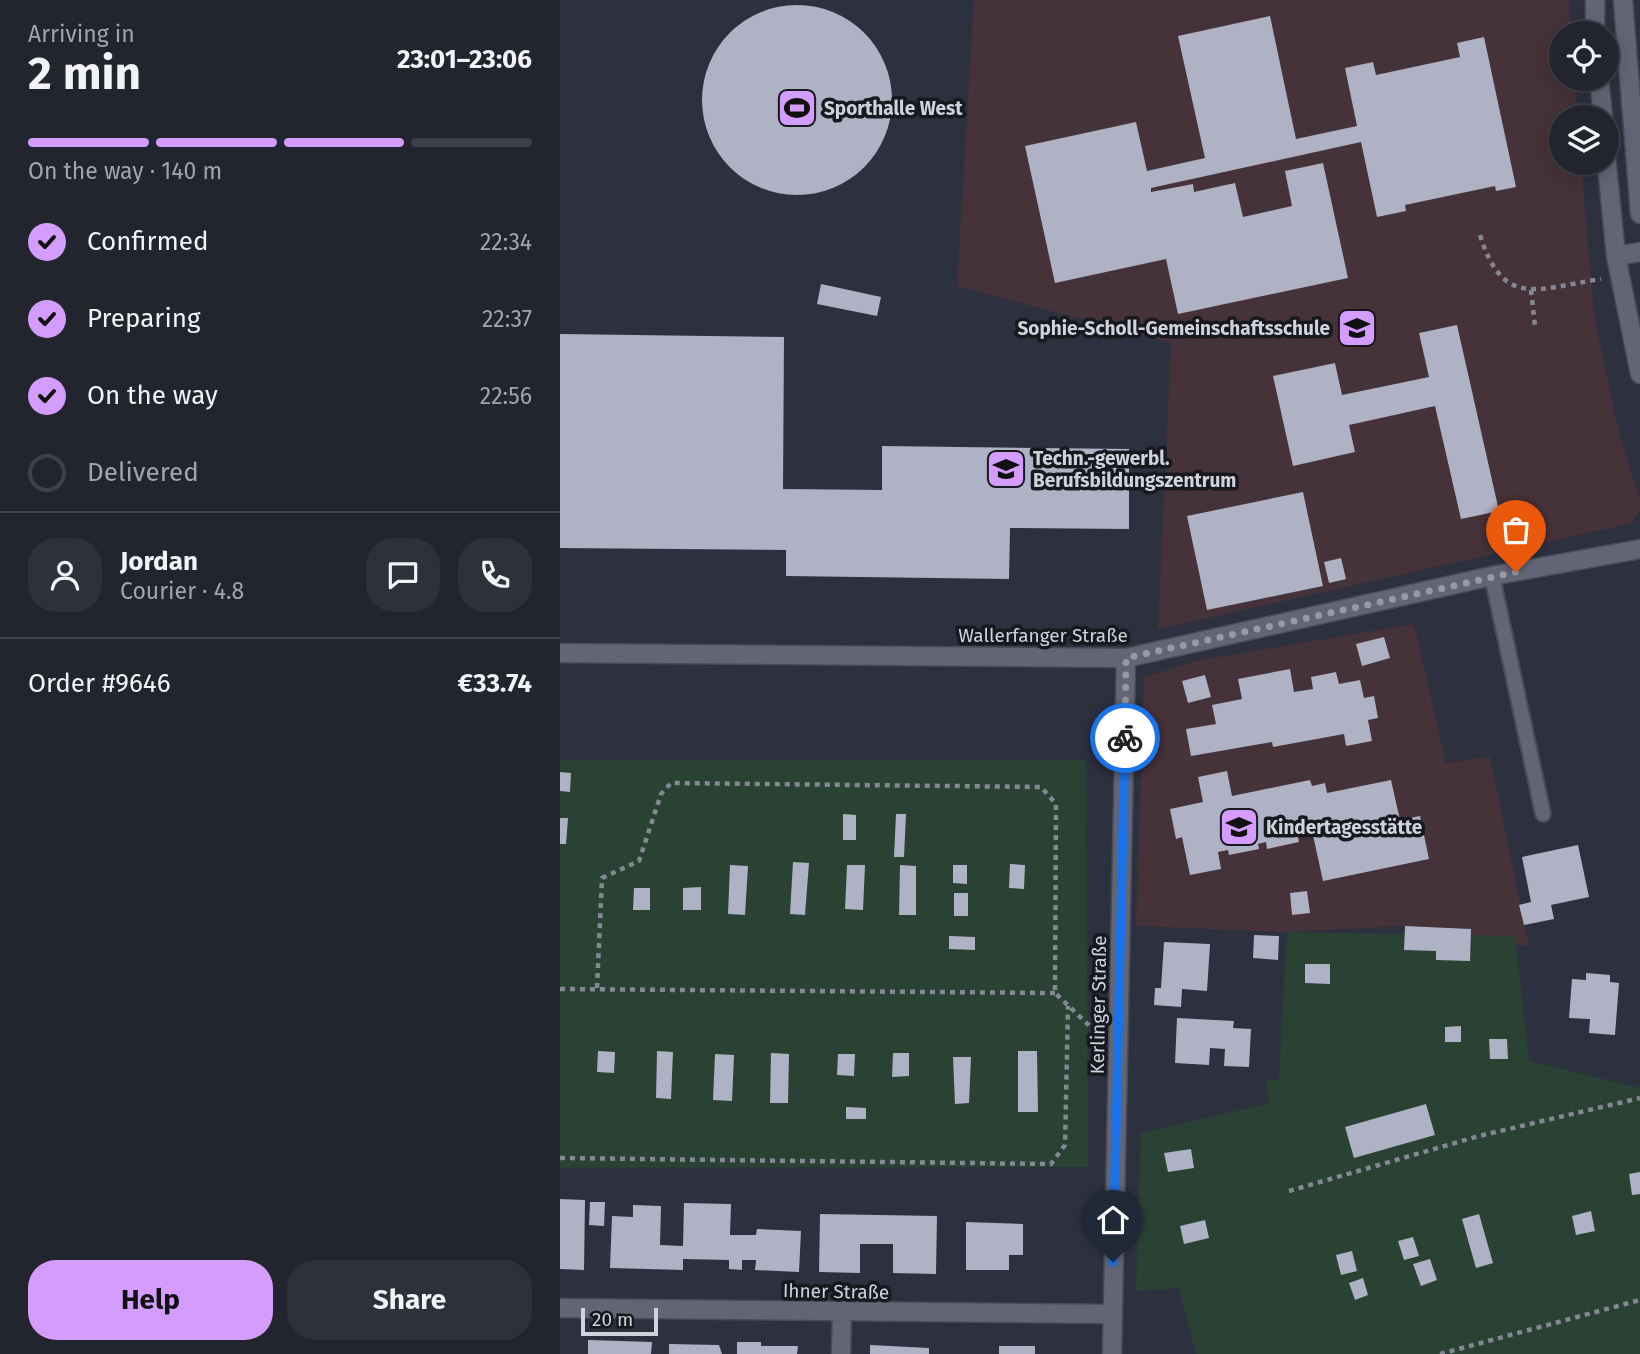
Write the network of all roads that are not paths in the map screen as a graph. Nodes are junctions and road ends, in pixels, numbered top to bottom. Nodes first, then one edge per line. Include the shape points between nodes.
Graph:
1 (1595, 0) edge
2 (1623, 0) edge
3 (1595, 21) edge
4 (1608, 175) edge
5 (1640, 214) edge
6 (1640, 252) edge
7 (1616, 256) junction
8 (1640, 374) edge
9 (1640, 549) edge
10 (1492, 576) junction
11 (560, 653) edge
12 (1126, 658) junction
13 (1543, 814) dead end
14 (560, 1308) edge
15 (842, 1312) junction
16 (1112, 1314) junction
17 (560, 1317) edge
18 (841, 1354) edge
19 (1112, 1354) edge

1 - 3 street
2 - 5 street
4 - 7 street
6 - 7 street
7 - 8 street
9 - 10 street, Wallerfanger Straße
10 - 12 street, Wallerfanger Straße
10 - 13 lane
11 - 12 street, Wallerfanger Straße
12 - 16 street, Kerlinger Straße
14 - 15 street, Ihner Straße
14 - 17 street
15 - 16 street, Ihner Straße
15 - 18 street
16 - 19 street, Kerlinger Straße

